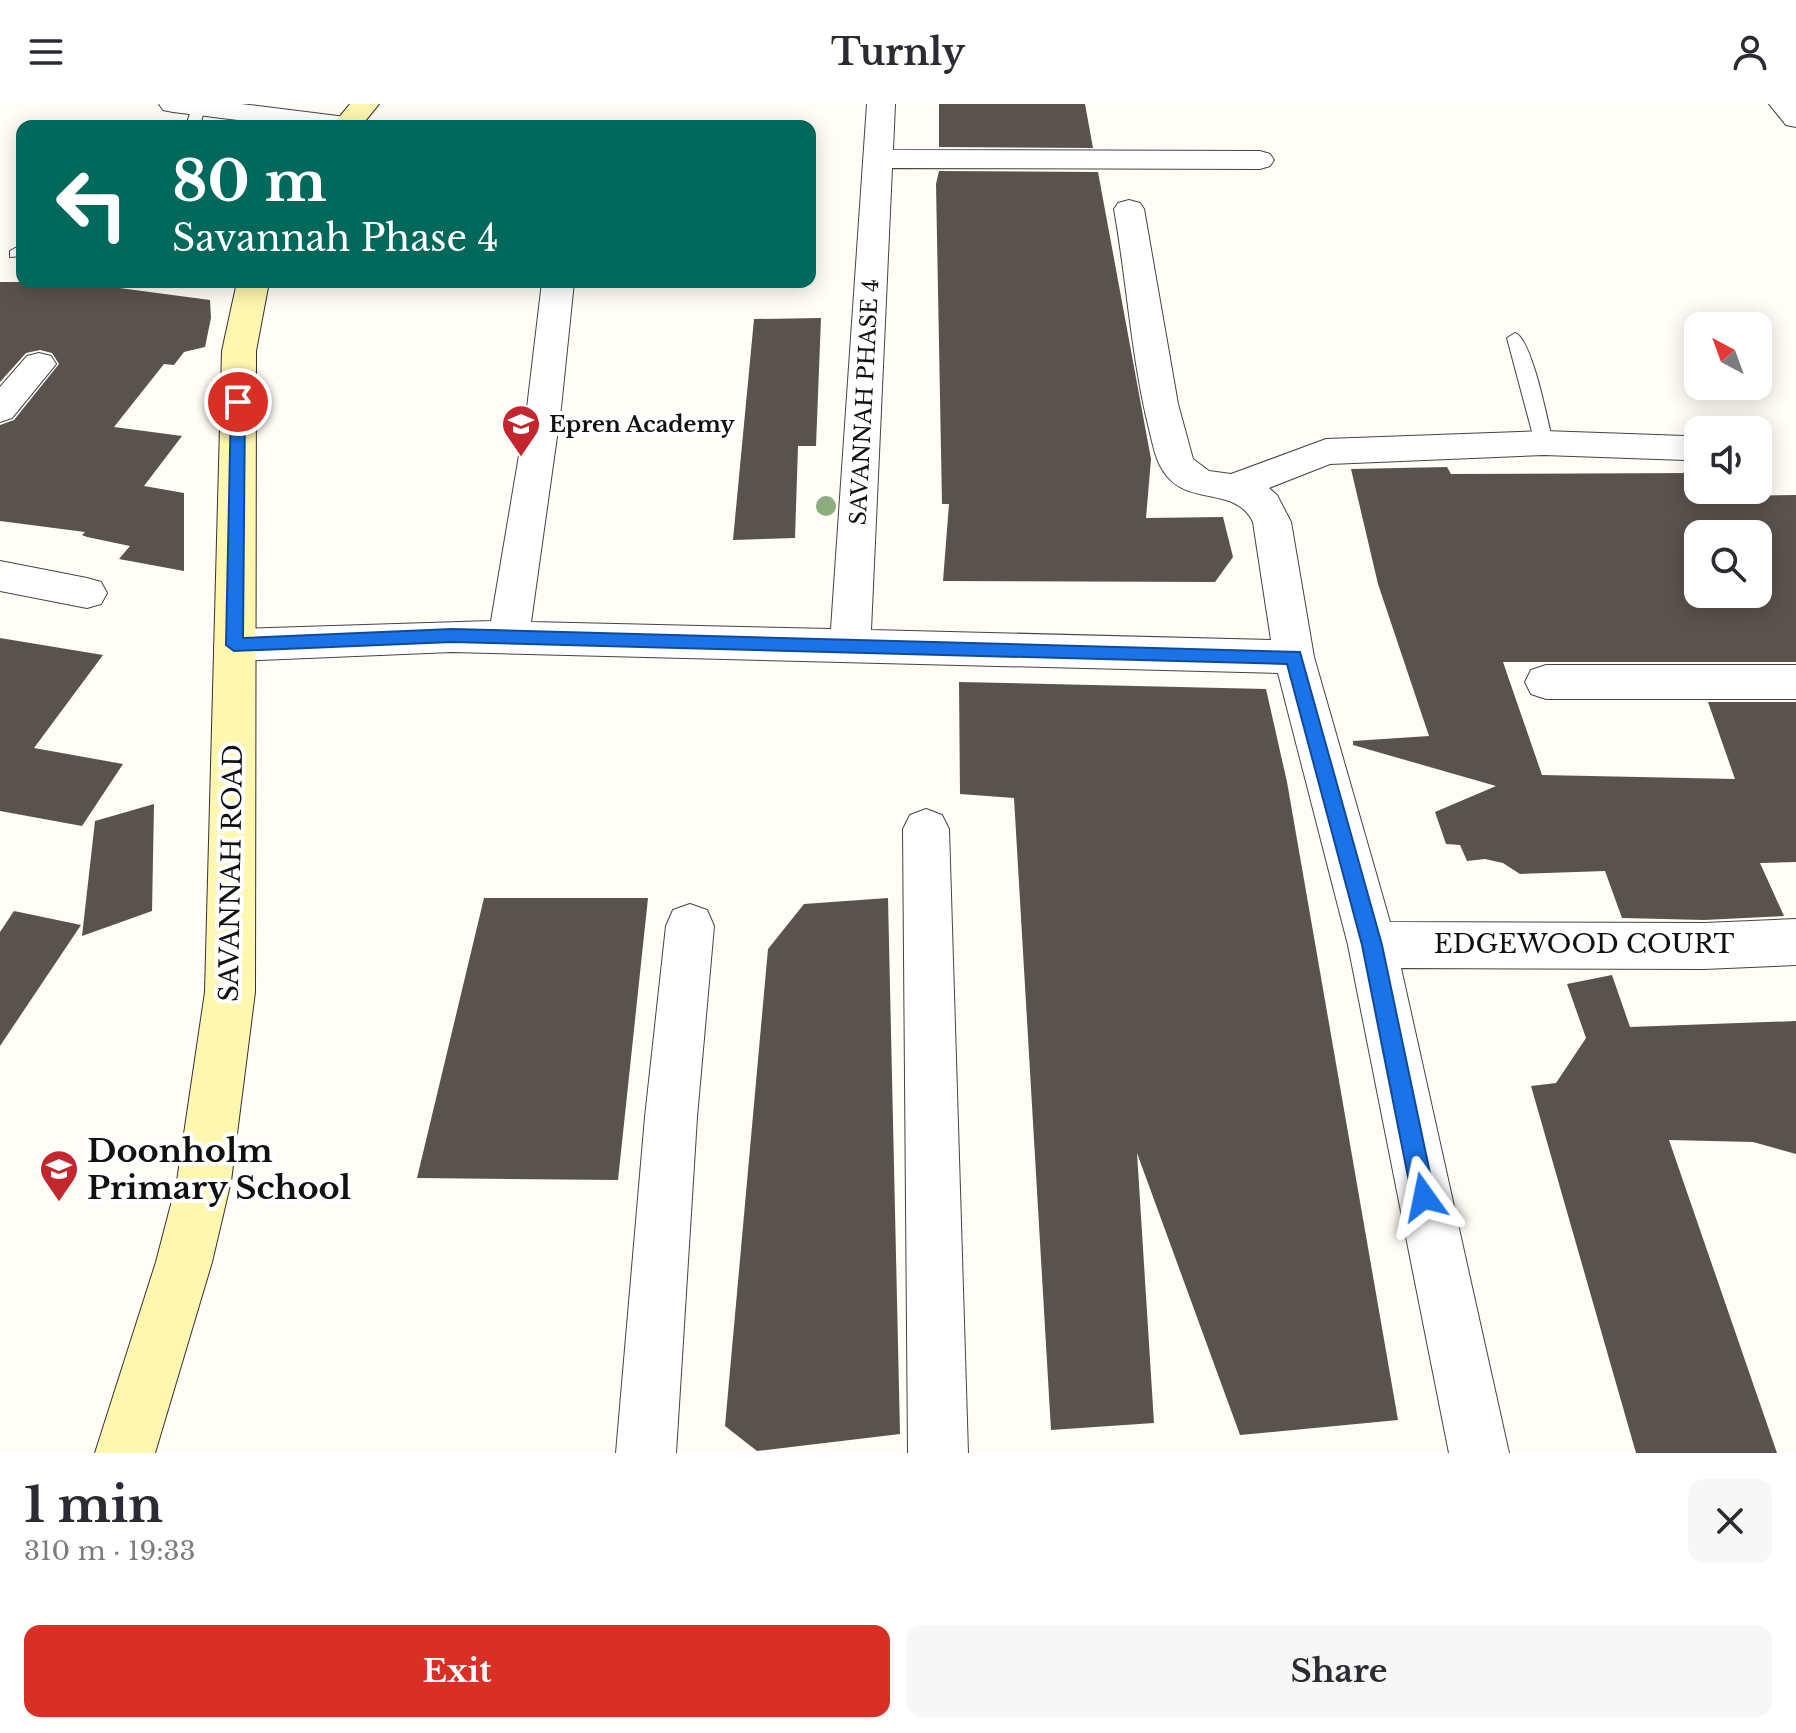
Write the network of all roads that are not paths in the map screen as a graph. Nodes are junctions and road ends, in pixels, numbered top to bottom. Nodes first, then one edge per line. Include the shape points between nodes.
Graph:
1 (365, 104) edge
2 (881, 104) edge
3 (1783, 104) edge
4 (188, 112) edge
5 (1796, 119) edge
6 (278, 120) edge
7 (351, 120) edge
8 (879, 159) junction
9 (1260, 160) dead end
10 (1129, 209) dead end
11 (252, 288) edge
12 (557, 288) edge
13 (1515, 338) dead end
14 (39, 364) dead end
15 (0, 410) edge
16 (1544, 443) junction
17 (1684, 448) edge
18 (1231, 488) junction
19 (0, 576) edge
20 (87, 593) dead end
21 (509, 637) junction
22 (234, 645) junction
23 (850, 646) junction
24 (1294, 657) junction
25 (1546, 682) dead end
26 (1796, 682) edge
27 (926, 829) dead end
28 (690, 926) dead end
29 (1796, 942) edge
30 (1372, 945) junction
31 (125, 1453) edge
32 (646, 1453) edge
33 (938, 1453) edge
34 (1479, 1453) edge

1 - 7 main road
2 - 8 street, SAVANNAH PHASE 4
3 - 5 street
4 - 6 street
8 - 9 street
8 - 23 street, SAVANNAH PHASE 4
10 - 18 street via 1154,387 1175,458 1198,480
11 - 22 main road, SAVANNAH ROAD via 239,351
12 - 21 street
13 - 16 lane
14 - 15 street
16 - 17 street
16 - 18 street via 1326,452
18 - 24 street via 1252,491 1266,504
19 - 20 street
21 - 22 street
21 - 23 street
22 - 31 main road, SAVANNAH ROAD via 230,992 213,1130 184,1262
23 - 24 street
24 - 30 street
25 - 26 street
27 - 33 street
28 - 32 street
29 - 30 street, EDGEWOOD COURT
30 - 34 street

